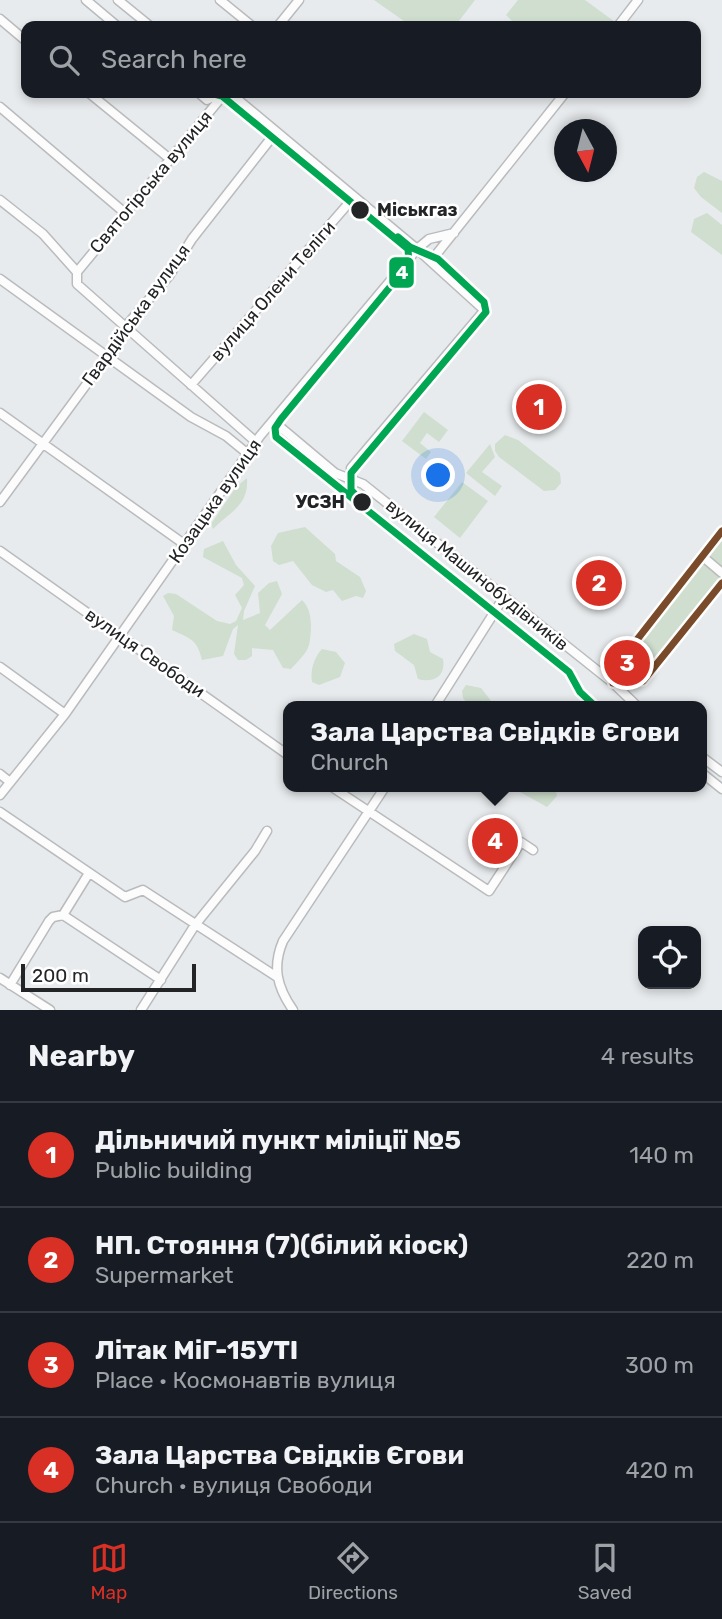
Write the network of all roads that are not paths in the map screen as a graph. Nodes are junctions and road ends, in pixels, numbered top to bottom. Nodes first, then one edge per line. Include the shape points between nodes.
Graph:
1 (86, 0) edge
2 (118, 0) edge
3 (220, 0) edge
4 (299, 0) edge
5 (638, 0) edge
6 (0, 19) edge
7 (111, 21) edge
8 (144, 21) edge
9 (246, 21) edge
10 (282, 21) edge
11 (622, 21) edge
12 (21, 37) edge
13 (95, 98) edge
14 (222, 98) edge
15 (232, 98) edge
16 (561, 98) edge
17 (0, 107) edge
18 (276, 132) junction
19 (170, 159) junction
20 (354, 197) junction
21 (0, 200) edge
22 (125, 213) junction
23 (454, 233) junction
24 (417, 249) junction
25 (431, 261) junction
26 (77, 272) junction
27 (0, 279) edge
28 (125, 327) junction
29 (108, 359) junction
30 (191, 385) junction
31 (0, 413) edge
32 (273, 421) junction
33 (256, 442) junction
34 (43, 444) junction
35 (248, 454) junction
36 (352, 479) junction
37 (0, 502) edge
38 (722, 531) edge
39 (184, 544) junction
40 (0, 552) edge
41 (702, 556) junction
42 (722, 573) edge
43 (722, 583) edge
44 (504, 597) junction
45 (121, 635) junction
46 (0, 667) edge
47 (613, 683) junction
48 (438, 701) edge
49 (626, 701) edge
50 (632, 701) edge
51 (65, 714) junction
52 (283, 751) edge
53 (707, 761) edge
54 (722, 772) edge
55 (0, 774) edge
56 (707, 777) edge
57 (10, 782) junction
58 (722, 789) edge
59 (339, 792) edge
60 (382, 792) edge
61 (0, 795) edge
62 (0, 812) edge
63 (369, 813) junction
64 (267, 831) dead end
65 (533, 850) dead end
66 (89, 873) junction
67 (63, 915) junction
68 (195, 925) junction
69 (277, 977) junction
70 (0, 978) edge
71 (161, 980) junction
72 (10, 985) junction
73 (50, 1010) edge
74 (141, 1010) edge
75 (293, 1010) edge

1 - 7 street
2 - 8 street
3 - 9 street
4 - 10 street
5 - 11 street
6 - 12 street
13 - 19 street
14 - 19 street, Святогірська вулиця
15 - 18 street
16 - 23 street
17 - 22 street
18 - 20 street
18 - 28 street, Гвардійська вулиця via 192,239 169,276
19 - 22 street, Святогірська вулиця
20 - 24 street
20 - 30 street, вулиця Олени Теліги
21 - 26 street via 43,234
22 - 26 street, Святогірська вулиця
23 - 24 street, Козацька вулиця via 429,239
23 - 25 street
24 - 25 street
24 - 32 street, Козацька вулиця
25 - 36 street via 480,304 483,312 351,468
26 - 28 street via 77,284
27 - 29 street
28 - 29 street, Гвардійська вулиця
28 - 30 street
29 - 34 street, Гвардійська вулиця
29 - 35 street
30 - 33 street
31 - 34 street
32 - 33 street, Козацька вулиця
32 - 36 street, вулиця Машинобудівників via 335,473
33 - 35 street, Козацька вулиця
34 - 37 street, Гвардійська вулиця
34 - 39 street
35 - 39 street, Козацька вулиця
36 - 44 street, вулиця Машинобудівників
38 - 41 street
39 - 45 street, Козацька вулиця
40 - 45 street, вулиця Свободи
41 - 42 street
41 - 47 street via 618,664
43 - 47 street via 643,681
44 - 47 street, вулиця Машинобудівників
44 - 48 street
45 - 51 street, Козацька вулиця
45 - 52 street, вулиця Свободи
46 - 51 street
47 - 49 street, вулиця Машинобудівників
47 - 50 street, вулиця Машинобудівників
51 - 57 street, Козацька вулиця
53 - 54 street
55 - 57 street
56 - 58 street
57 - 61 street, Козацька вулиця
59 - 63 street
60 - 63 street
62 - 66 street
63 - 65 street via 489,891 521,842
63 - 69 street via 283,941 276,957
64 - 68 street
66 - 67 street
66 - 68 street via 125,897 143,890
67 - 71 street
67 - 72 street via 49,921
68 - 69 street
68 - 71 street
69 - 75 street
70 - 72 street
71 - 74 street
72 - 73 street

